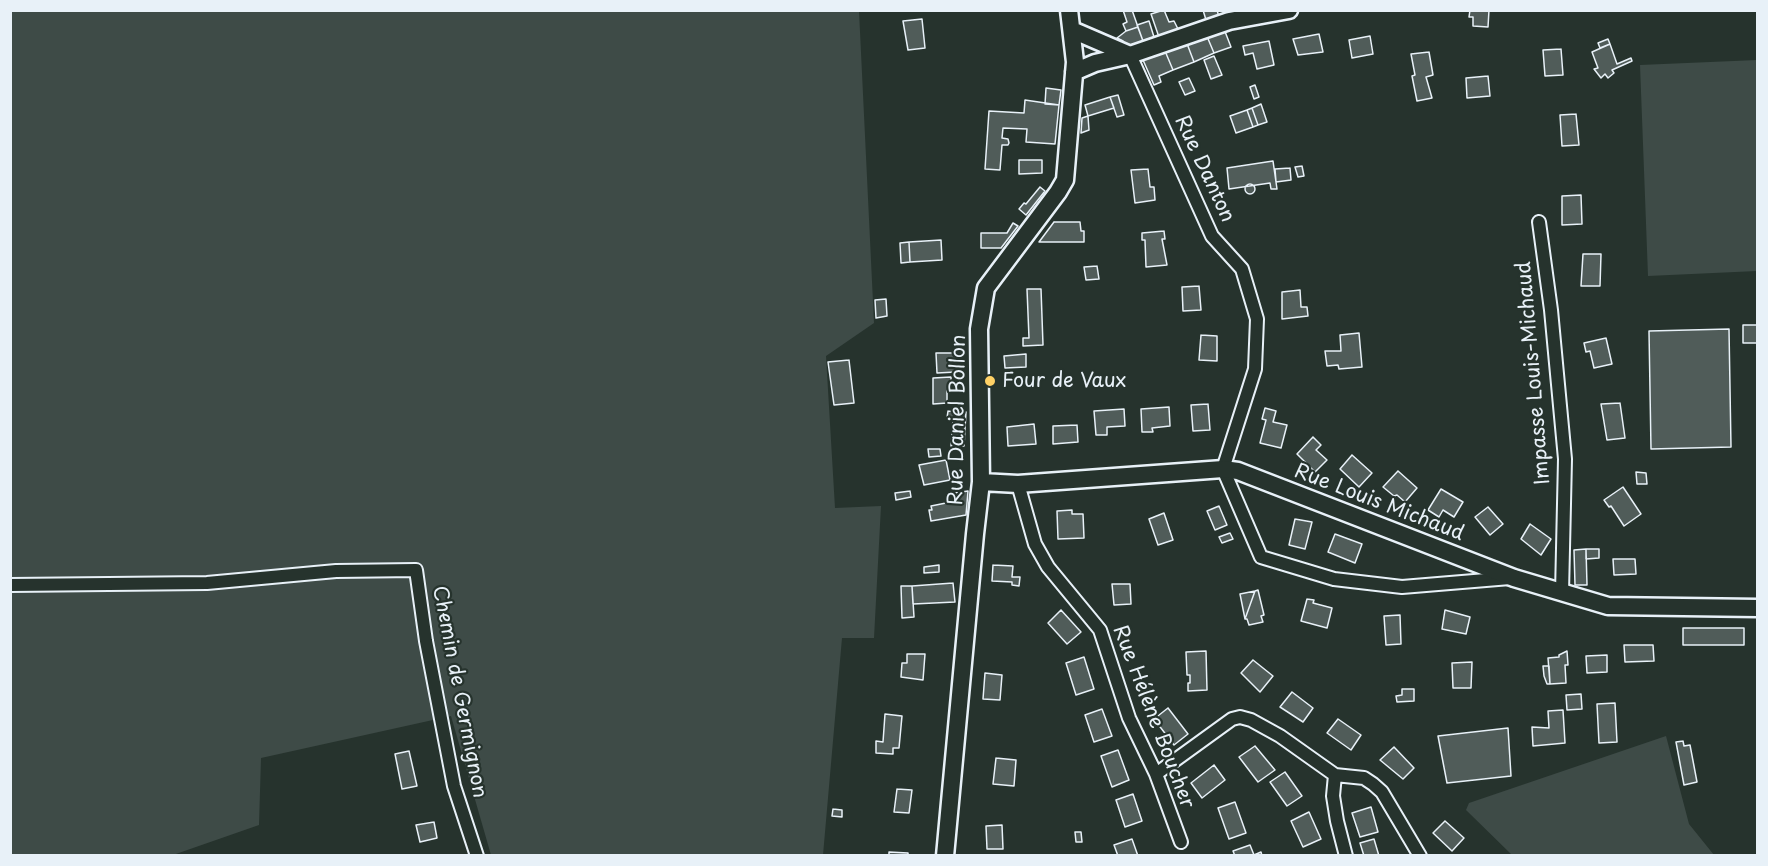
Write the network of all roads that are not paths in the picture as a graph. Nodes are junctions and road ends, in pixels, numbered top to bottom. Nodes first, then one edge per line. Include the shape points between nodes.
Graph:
1 (1070, 10) edge
2 (1289, 10) edge
3 (1072, 30) junction
4 (1130, 55) junction
5 (1074, 72) junction
6 (1539, 222) dead end
7 (1223, 469) junction
8 (981, 482) junction
9 (1018, 484) junction
10 (1514, 578) junction
11 (10, 585) edge
12 (1562, 593) junction
13 (1758, 608) edge
14 (1156, 774) junction
15 (1335, 775) junction
16 (1181, 842) dead end
17 (477, 855) edge
18 (945, 855) edge
19 (1346, 855) edge
20 (1420, 855) edge

1 - 3 street, Rue Daniel Bollon
2 - 4 street via 1229,21
3 - 4 street
3 - 5 street, Rue Daniel Bollon
4 - 5 street
4 - 7 street, Rue Danton via 1212,236 1242,269 1257,319 1255,369
5 - 8 street, Rue Daniel Bollon via 1065,180 986,288 979,329
6 - 12 street, Impasse Louis-Michaud via 1565,459
7 - 9 street, Rue Louis Michaud
7 - 10 street, Rue Louis Michaud via 1238,471
7 - 10 street via 1261,557 1334,579 1402,587
8 - 9 street, Rue Louis Michaud
8 - 18 street, Rue Daniel Bollon
9 - 14 street, Rue Hélène Boucher via 1035,544 1048,567 1100,630 1129,718
10 - 12 street, Rue Louis Michaud
11 - 17 street, Chemin de Germignon via 207,583 336,571 416,570 454,786
12 - 13 street, Rue Louis Michaud via 1608,606
14 - 15 street via 1240,717 1280,736
14 - 16 street, Rue Hélène Boucher
15 - 19 street via 1336,821
15 - 20 street via 1364,778 1382,792

